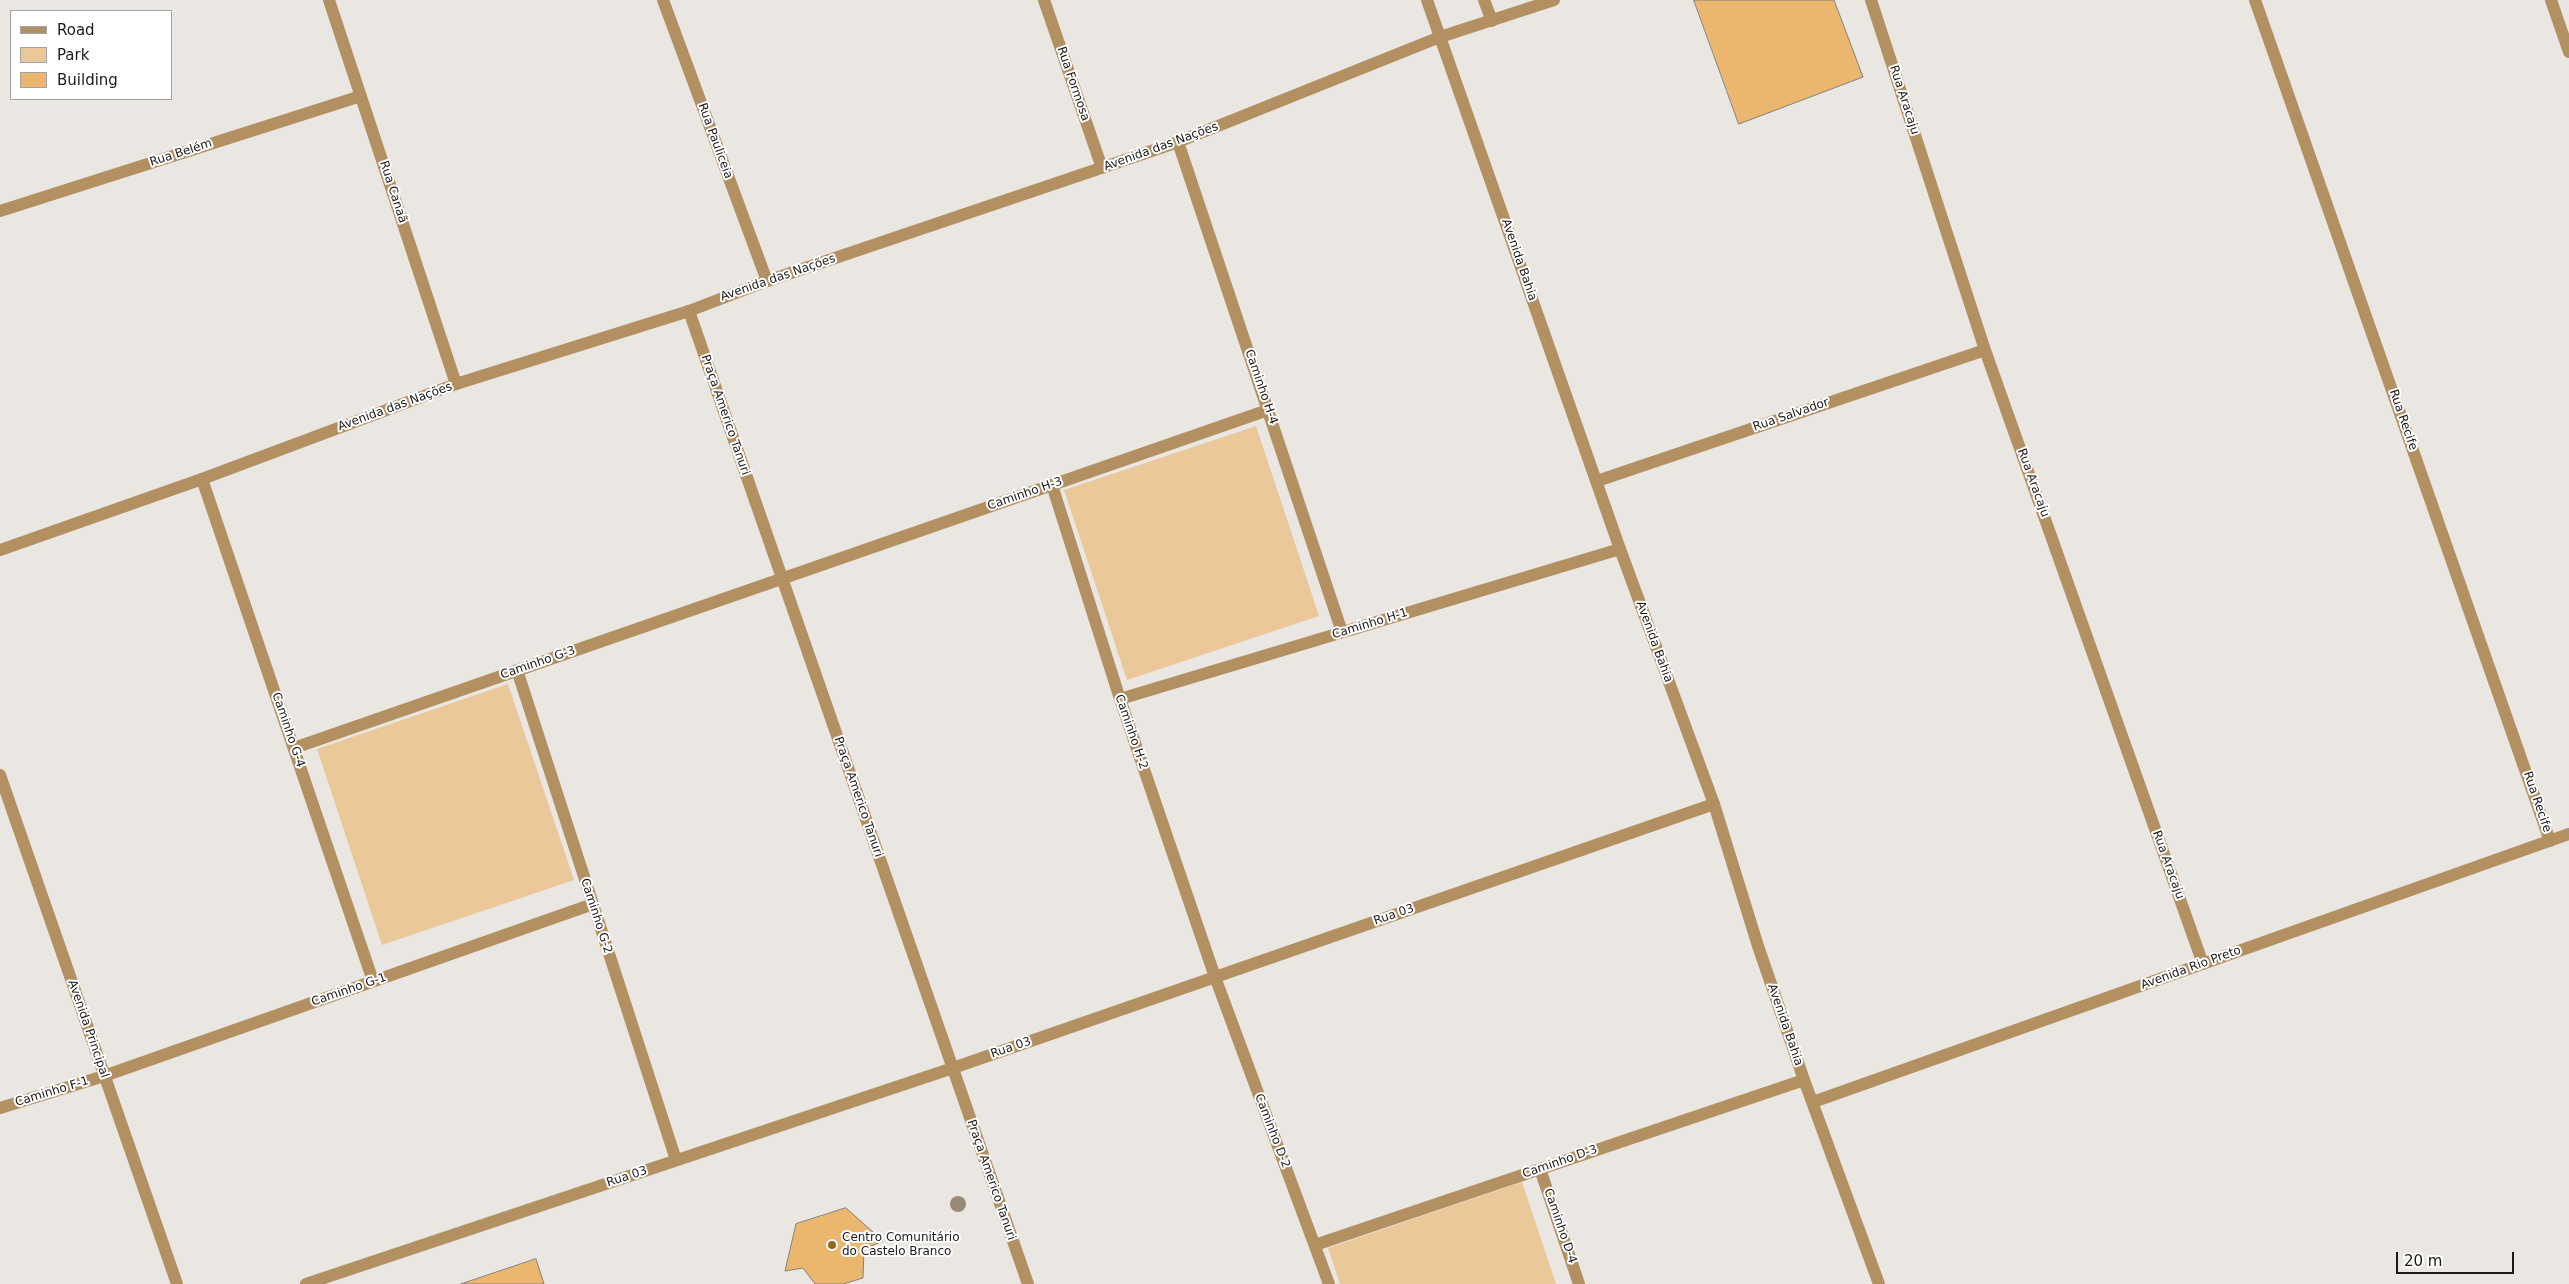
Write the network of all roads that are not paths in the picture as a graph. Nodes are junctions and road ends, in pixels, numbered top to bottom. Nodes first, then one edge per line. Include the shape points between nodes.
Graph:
1 (329, 0) edge
2 (663, 0) edge
3 (1044, 0) edge
4 (1427, 0) edge
5 (1484, 0) edge
6 (1554, 0) edge
7 (1871, 0) edge
8 (2255, 0) edge
9 (2551, 0) edge
10 (1492, 21) junction
11 (1440, 37) junction
12 (2569, 52) edge
13 (361, 96) junction
14 (1178, 142) junction
15 (1102, 168) junction
16 (0, 211) edge
17 (767, 281) junction
18 (689, 311) junction
19 (1985, 350) junction
20 (456, 384) junction
21 (1268, 410) junction
22 (202, 479) junction
23 (1597, 481) junction
24 (1052, 484) junction
25 (1620, 549) junction
26 (0, 550) edge
27 (782, 578) junction
28 (1342, 632) junction
29 (517, 670) junction
30 (1120, 699) junction
31 (294, 748) junction
32 (0, 775) edge
33 (1714, 804) junction
34 (2569, 834) edge
35 (2550, 841) junction
36 (593, 904) junction
37 (2203, 964) junction
38 (1214, 978) junction
39 (373, 981) junction
40 (953, 1068) junction
41 (104, 1076) junction
42 (1804, 1080) junction
43 (1814, 1102) junction
44 (0, 1108) edge
45 (676, 1160) junction
46 (1540, 1169) junction
47 (1315, 1245) junction
48 (178, 1284) edge
49 (306, 1284) edge
50 (1028, 1284) edge
51 (1329, 1284) edge
52 (1579, 1284) edge
53 (1879, 1284) edge

1 - 13 street, Rua Canaã
2 - 17 street, Rua Pauliceia
3 - 15 street, Rua Formosa
4 - 11 street, Avenida Bahia
5 - 10 street
6 - 10 street, Avenida das Nações
7 - 19 street, Rua Aracaju
8 - 35 street, Rua Recife
9 - 12 street
10 - 11 street, Avenida das Nações
11 - 14 street, Avenida das Nações
11 - 23 street, Avenida Bahia
13 - 16 street, Rua Belém
13 - 20 street, Rua Canaã
14 - 15 street, Avenida das Nações
14 - 21 street, Caminho H-4
15 - 17 street, Avenida das Nações
17 - 18 street, Avenida das Nações
18 - 20 street, Avenida das Nações
18 - 27 street, Praça Americo Tanuri
19 - 23 street, Rua Salvador
19 - 37 street, Rua Aracaju
20 - 22 street, Avenida das Nações
21 - 24 street, Caminho H-3
21 - 28 street, Caminho H-4
22 - 26 street, Avenida das Nações
22 - 31 street, Caminho G-4
23 - 25 street, Avenida Bahia
24 - 27 street, Caminho H-3
24 - 30 street, Caminho H-2
25 - 28 street, Caminho H-1
25 - 33 street, Avenida Bahia
27 - 29 street, Caminho G-3
27 - 40 street, Praça Americo Tanuri
28 - 30 street, Caminho H-1
29 - 31 street, Caminho G-3
29 - 36 street, Caminho G-2
30 - 38 street, Caminho H-2
31 - 39 street, Caminho G-4
32 - 41 street, Avenida Principal
33 - 38 street, Rua 03
33 - 42 street, Avenida Bahia
34 - 35 street, Avenida Rio Preto
35 - 37 street, Avenida Rio Preto
36 - 39 street, Caminho G-1
36 - 45 street, Caminho G-2
37 - 43 street, Avenida Rio Preto
38 - 40 street, Rua 03
38 - 47 street, Caminho D-2
39 - 41 street, Caminho G-1
40 - 45 street, Rua 03
40 - 50 street, Praça Americo Tanuri
41 - 44 street, Caminho F-1
41 - 48 street, Avenida Principal
42 - 43 street, Avenida Bahia
42 - 46 street, Caminho D-3
43 - 53 street, Avenida Bahia
45 - 49 street, Rua 03
46 - 47 street, Caminho D-3
46 - 52 street, Caminho D-4
47 - 51 street, Caminho D-2

